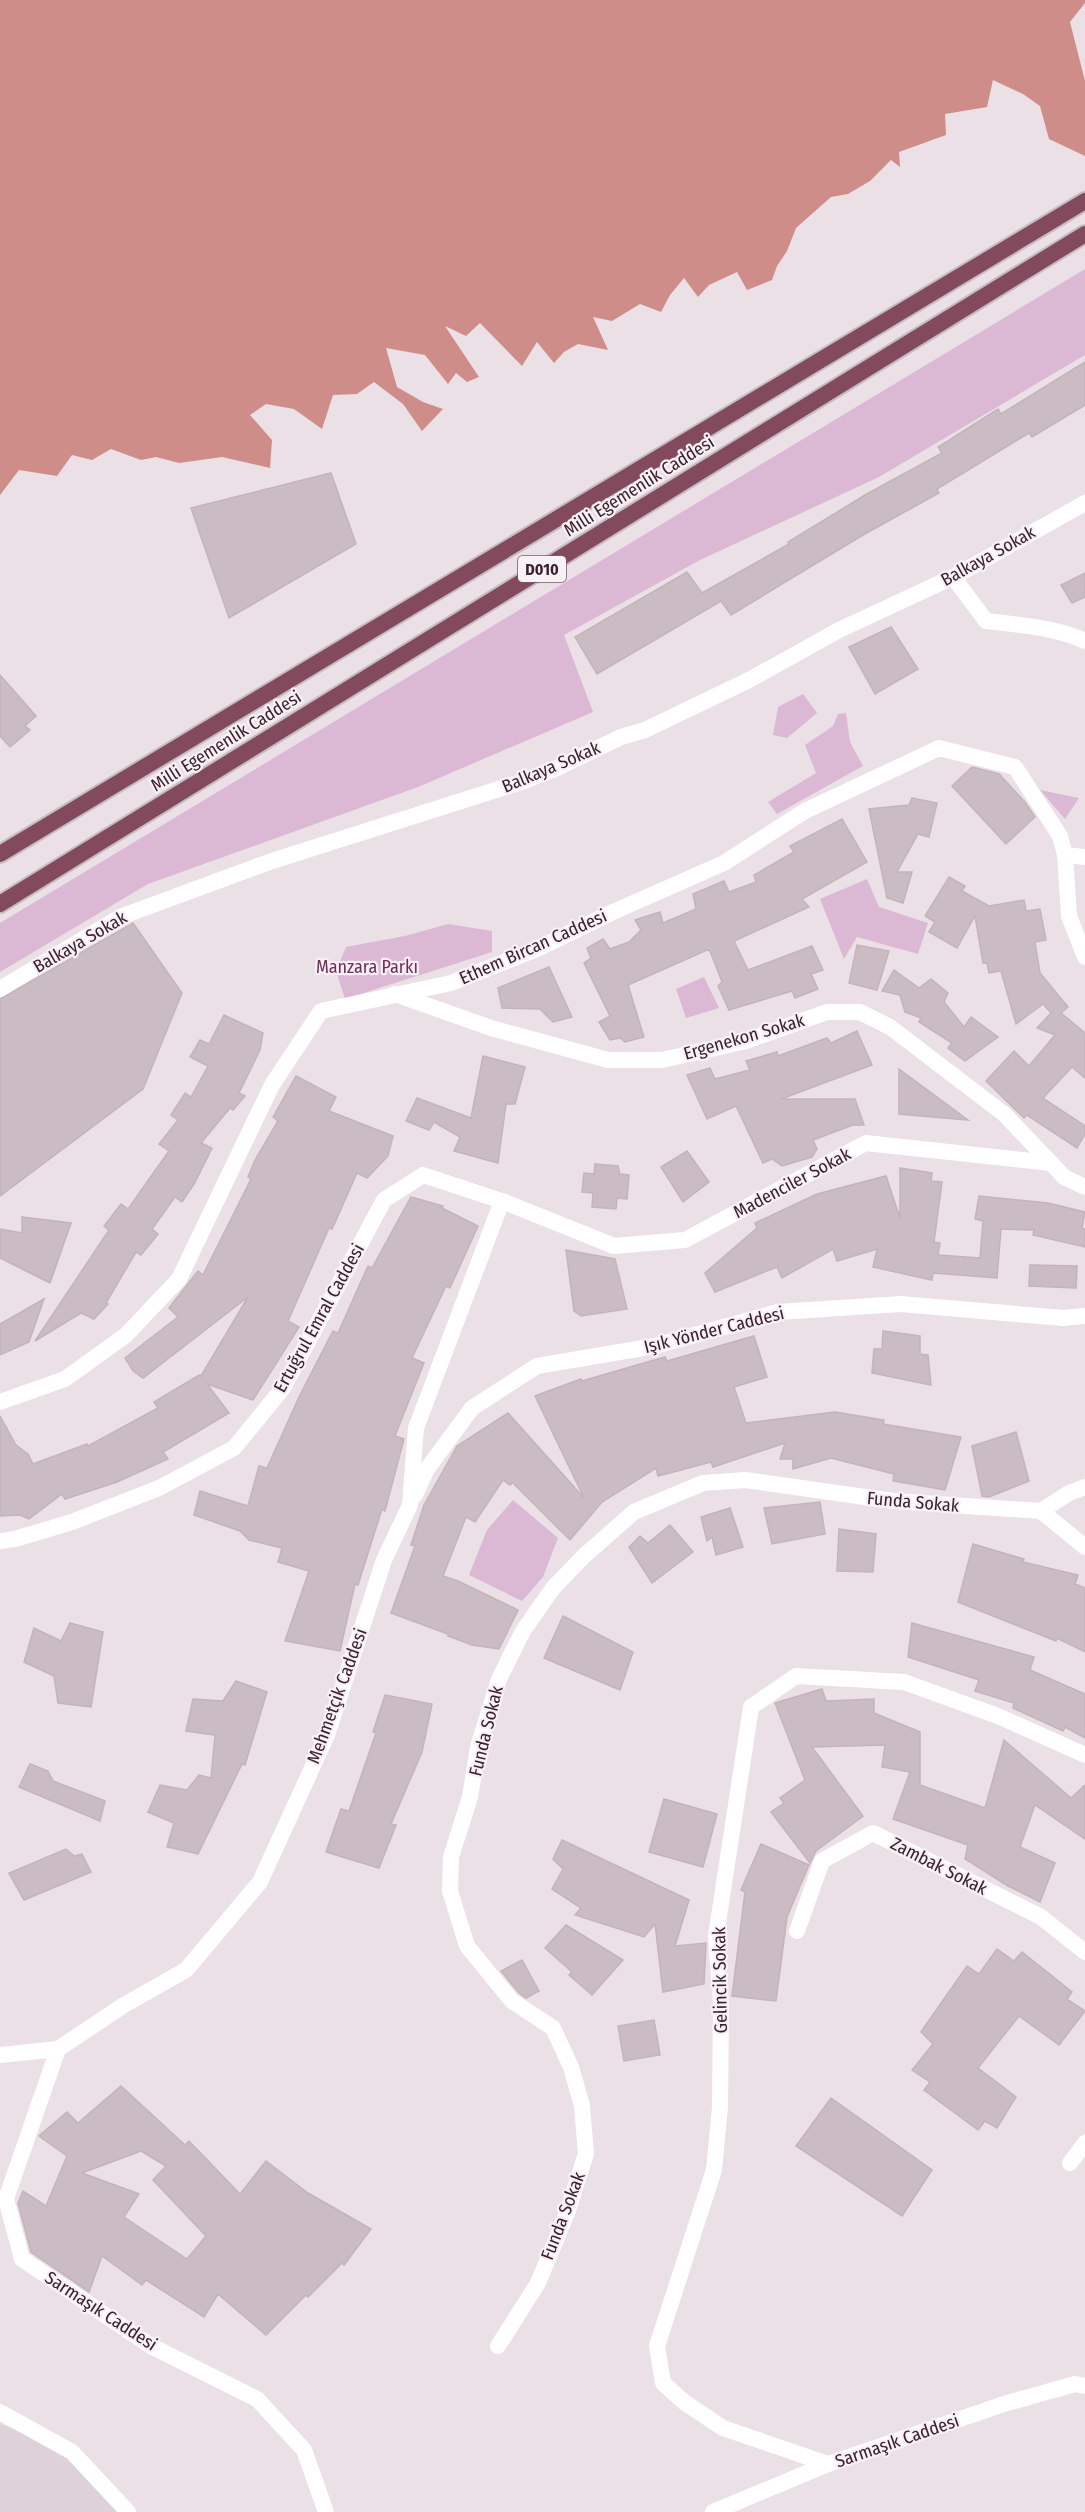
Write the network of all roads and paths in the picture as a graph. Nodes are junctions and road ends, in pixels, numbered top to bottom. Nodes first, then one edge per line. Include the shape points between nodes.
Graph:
1 (1085, 201) edge
2 (1085, 234) edge
3 (1085, 502) edge
4 (953, 577) junction
5 (1085, 641) edge
6 (0, 855) edge
7 (1065, 855) junction
8 (1085, 857) edge
9 (0, 904) edge
10 (1085, 957) edge
11 (0, 989) edge
12 (394, 994) junction
13 (1051, 1163) junction
14 (1085, 1187) edge
15 (502, 1201) junction
16 (1085, 1316) edge
17 (0, 1402) edge
18 (1085, 1487) edge
19 (410, 1505) junction
20 (1041, 1511) junction
21 (0, 1541) edge
22 (1085, 1547) edge
23 (1085, 1755) edge
24 (797, 1931) dead end
25 (1085, 1952) edge
26 (58, 2049) junction
27 (0, 2055) edge
28 (1085, 2142) edge
29 (1070, 2163) dead end
30 (498, 2346) dead end
31 (1085, 2386) edge
32 (0, 2412) edge
33 (828, 2464) junction
34 (128, 2512) edge
35 (326, 2512) edge
36 (712, 2512) edge

1 - 6 highway, Milli Egemenlik Caddesi / D010
2 - 9 highway, Milli Egemenlik Caddesi / D010
3 - 4 street, Balkaya Sokak
4 - 5 street via 986,621 1064,633
4 - 11 street, Balkaya Sokak via 839,630 749,680 557,768 272,861 120,917
7 - 8 street
7 - 10 street via 1069,916
7 - 12 street, Ethem Bircan Caddesi via 1060,836 1015,767 939,748 805,811 724,863 539,948 451,983
12 - 13 street, Ergenekon Sokak via 491,1028 608,1060 662,1060 746,1041 827,1012 860,1012 890,1026 1004,1114
12 - 17 street, Ethem Bircan Caddesi via 321,1011 272,1085 179,1279 126,1335 65,1379
13 - 14 street via 1064,1177
13 - 15 street, Madenciler Sokak via 866,1143 685,1239 615,1246
15 - 19 street, Mehmetçik Caddesi via 416,1428
15 - 21 street, Ertuğrul Emral Caddesi via 423,1175 384,1200 283,1388 234,1448 148,1492 72,1522
16 - 19 street, Işık Yönder Caddesi via 1063,1318 901,1304 778,1312 655,1346 537,1366 472,1408 427,1469
18 - 20 street
19 - 26 street, Mehmetçik Caddesi via 384,1560 327,1735 260,1882 186,1970
20 - 22 street
20 - 30 street, Funda Sokak via 893,1502 745,1480 703,1483 634,1512 553,1588 523,1631 499,1679 478,1747 470,1797 451,1857 450,1892 467,1946 512,2001 553,2028 571,2067 582,2106 586,2154 538,2283
23 - 33 street, Gelincik Sokak via 998,1716 904,1682 796,1676 751,1707 716,1936 721,2006 720,2107 714,2170 657,2346 663,2383 684,2402 723,2428
24 - 25 street, Zambak Sokak via 822,1861 873,1833 1041,1917
26 - 27 street, Mehmetçik Caddesi
26 - 35 street, Sarmaşık Caddesi via 6,2199 22,2259 151,2346 257,2399 304,2450
28 - 29 street
31 - 33 street, Sarmaşık Caddesi via 1075,2384 1004,2404
32 - 34 street via 72,2452
33 - 36 street, Sarmaşık Caddesi

